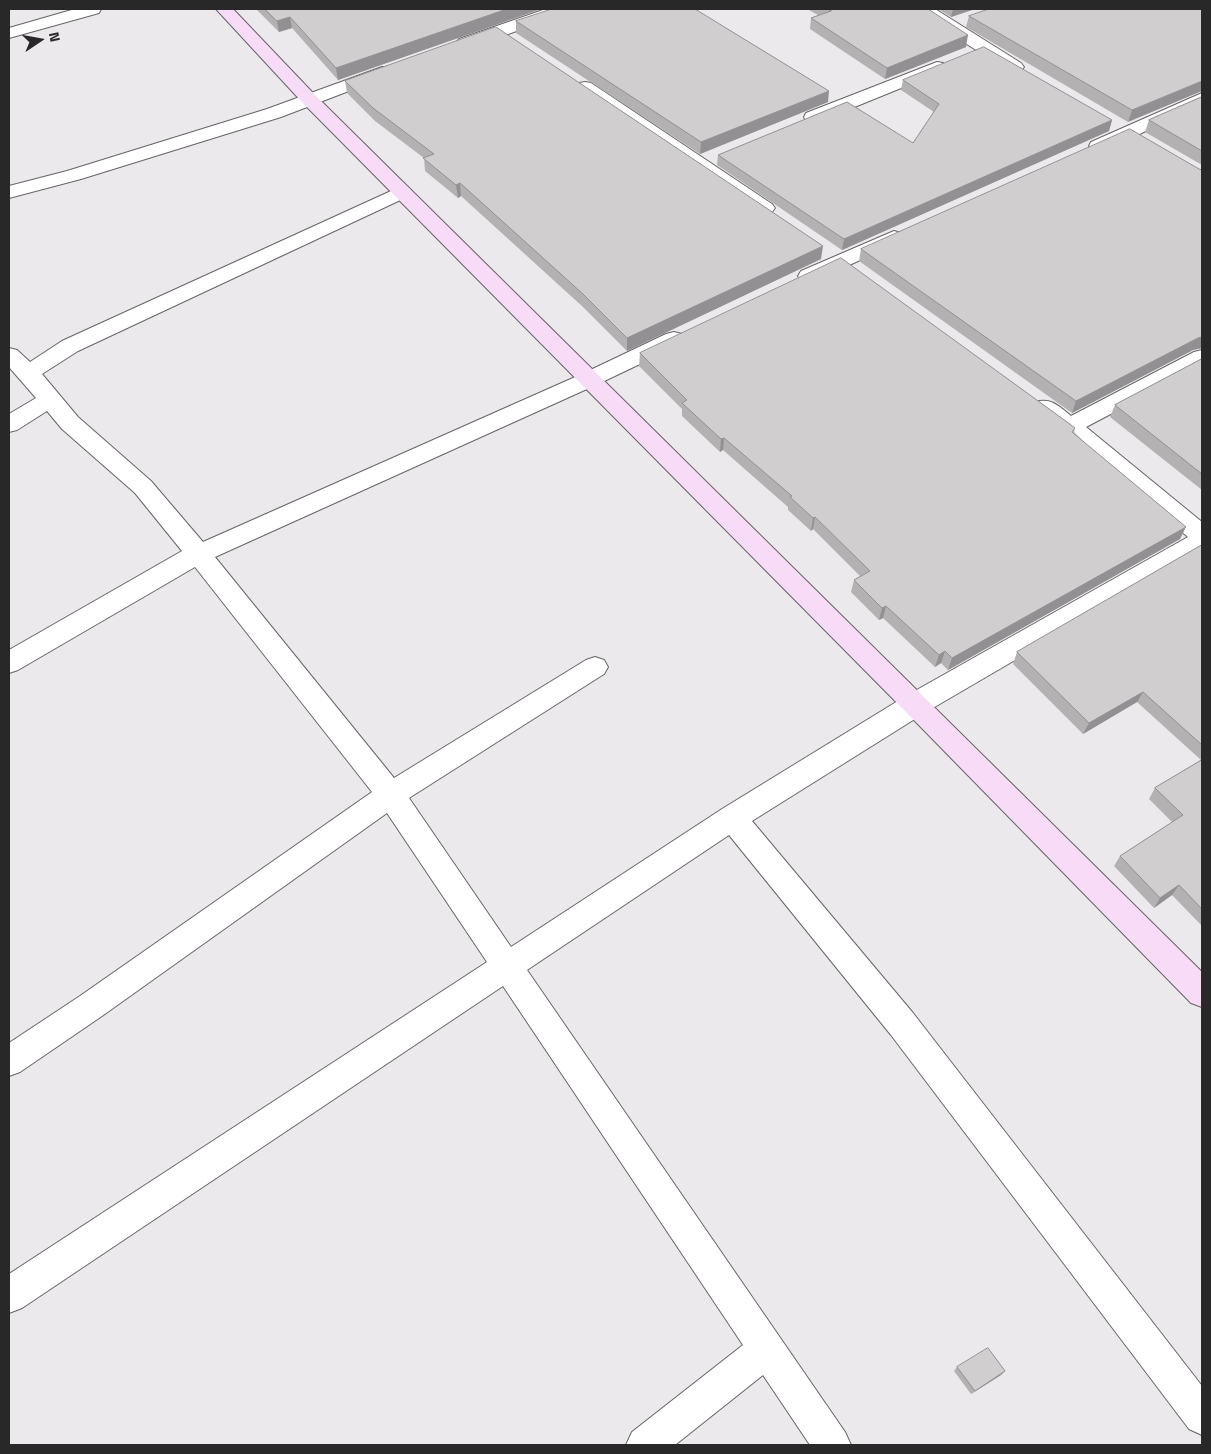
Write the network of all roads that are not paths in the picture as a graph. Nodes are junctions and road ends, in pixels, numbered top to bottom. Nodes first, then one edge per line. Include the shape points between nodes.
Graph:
1 (93, 9) edge
2 (224, 9) edge
3 (562, 9) edge
4 (924, 9) edge
5 (968, 19) dead end
6 (951, 25) junction
7 (499, 31) junction
8 (9, 33) edge
9 (524, 47) edge
10 (983, 48) junction
11 (445, 50) edge
12 (399, 66) edge
13 (1026, 73) edge
14 (572, 78) edge
15 (308, 98) junction
16 (1202, 98) edge
17 (800, 122) edge
18 (1076, 156) edge
19 (9, 192) edge
20 (402, 192) junction
21 (779, 217) edge
22 (913, 228) edge
23 (787, 286) edge
24 (688, 332) edge
25 (1202, 357) edge
26 (18, 364) edge
27 (590, 379) junction
28 (1030, 397) edge
29 (49, 400) junction
30 (9, 424) edge
31 (1070, 426) junction
32 (1202, 535) edge
33 (1202, 540) edge
34 (198, 554) junction
35 (9, 663) edge
36 (595, 667) dead end
37 (916, 704) junction
38 (391, 795) junction
39 (732, 818) junction
40 (507, 966) junction
41 (1202, 993) edge
42 (9, 1062) edge
43 (9, 1295) edge
44 (768, 1349) junction
45 (1202, 1416) edge
46 (645, 1445) edge
47 (832, 1445) edge

1 - 8 street
2 - 15 street
3 - 7 street
4 - 6 street
5 - 6 street
6 - 10 street
7 - 9 street
7 - 11 street
10 - 13 street
10 - 17 street
12 - 15 street
14 - 21 street via 709,159
15 - 19 street via 274,113
15 - 20 street
16 - 18 street
20 - 26 street via 70,346
20 - 27 street
22 - 23 street
24 - 27 street
25 - 31 street
26 - 29 street
27 - 34 street
27 - 37 street
28 - 31 street
29 - 30 street
29 - 34 street via 70,423 143,487
31 - 32 street
33 - 37 street
34 - 35 street
34 - 38 street
36 - 38 street
37 - 39 street
37 - 41 street
38 - 40 street
38 - 42 street
39 - 40 street
39 - 45 street via 902,1024
40 - 43 street
40 - 44 street
44 - 46 street
44 - 47 street

